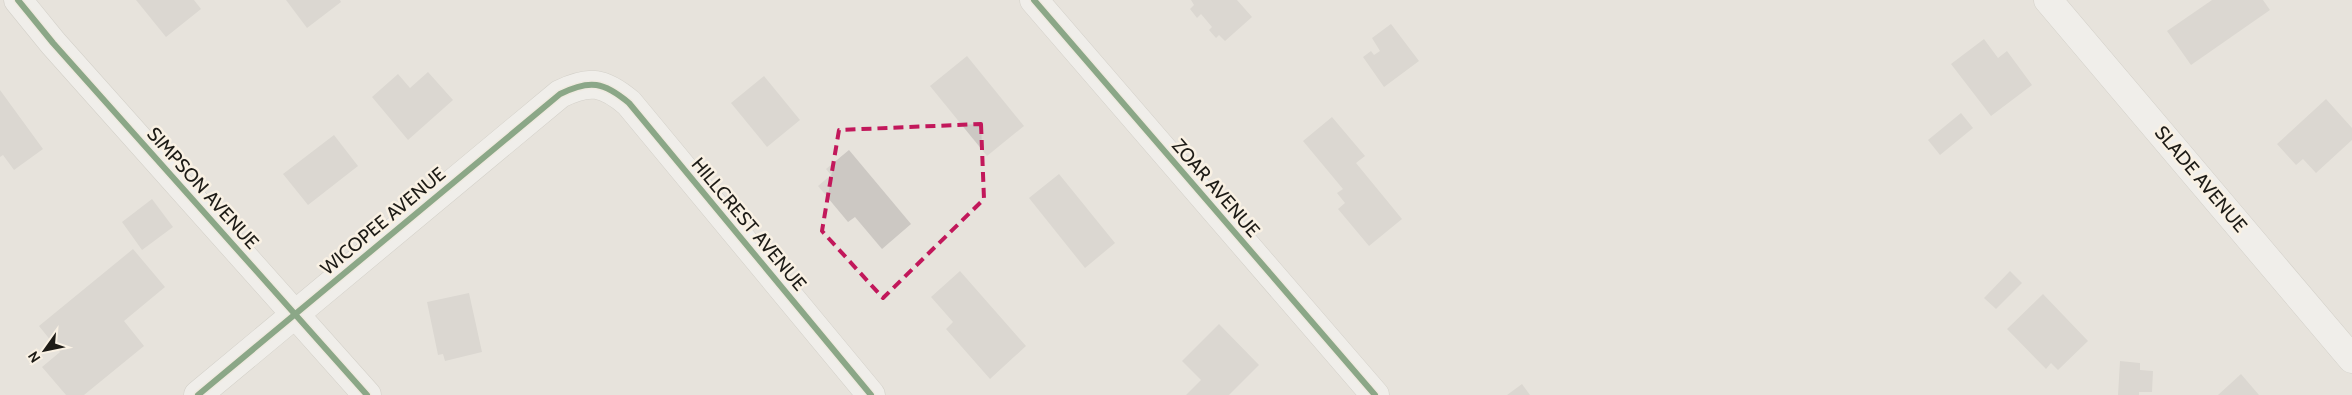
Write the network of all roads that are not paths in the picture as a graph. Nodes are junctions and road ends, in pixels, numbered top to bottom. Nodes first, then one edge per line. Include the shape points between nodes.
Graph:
1 (18, 0) edge
2 (1034, 0) edge
3 (2048, 0) edge
4 (594, 84) joint
5 (296, 314) junction
6 (2352, 359) edge
7 (198, 395) edge
8 (367, 395) edge
9 (871, 395) edge
10 (1375, 395) edge

1 - 5 street, SIMPSON AVENUE
2 - 10 street, ZOAR AVENUE
3 - 6 street, SLADE AVENUE
4 - 5 street, WICOPEE AVENUE via 577,86 560,94
4 - 9 street, HILLCREST AVENUE via 615,91 629,103
5 - 7 street, WICOPEE AVENUE
5 - 8 street, SIMPSON AVENUE

